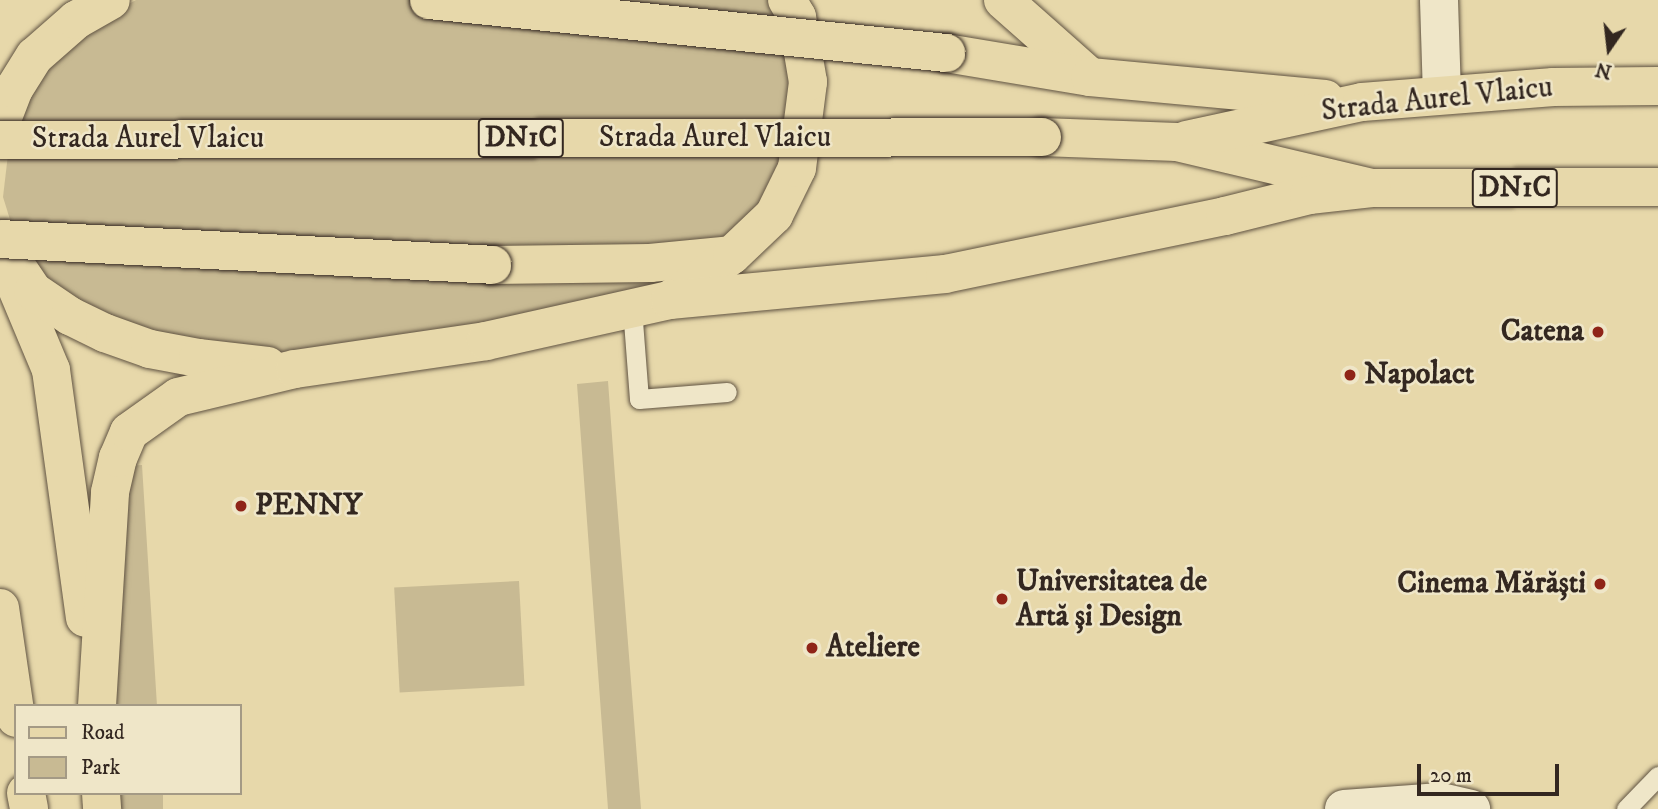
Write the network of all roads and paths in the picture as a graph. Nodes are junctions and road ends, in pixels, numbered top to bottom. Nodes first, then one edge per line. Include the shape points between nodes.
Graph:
1 (111, 0) edge
2 (429, 0) edge
3 (786, 0) edge
4 (1003, 0) edge
5 (1439, 0) edge
6 (1090, 77) junction
7 (1658, 86) edge
8 (1442, 95) junction
9 (1362, 102) junction
10 (0, 125) edge
11 (0, 140) edge
12 (1178, 142) junction
13 (1658, 187) edge
14 (1372, 188) junction
15 (0, 230) edge
16 (0, 239) edge
17 (0, 248) edge
18 (732, 255) junction
19 (670, 300) junction
20 (632, 309) junction
21 (295, 369) junction
22 (727, 392) dead end
23 (0, 608) edge
24 (14, 704) edge
25 (97, 704) edge
26 (97, 704) edge
27 (1658, 776) edge
28 (1344, 809) edge
29 (1471, 809) edge
30 (1626, 809) edge

1 - 10 main road via 76,20 36,57 14,89
2 - 6 main road, bridge via 946,53
3 - 18 main road via 797,18 808,82 797,168 774,215
4 - 6 main road
5 - 8 street
6 - 9 main road
7 - 8 main road, Strada Aurel Vlaicu / DN1C via 1553,86
8 - 9 main road, Strada Aurel Vlaicu / DN1C
9 - 12 main road, Strada Aurel Vlaicu / DN1C
11 - 12 main road, Strada Aurel Vlaicu / DN1C, bridge via 1042,137
12 - 14 main road, Strada Aurel Vlaicu / DN1C
13 - 14 main road, Strada Aurel Vlaicu / DN1C
14 - 19 main road via 1309,195 945,274
15 - 21 main road via 7,253 33,291 69,316 150,349
16 - 18 main road, bridge via 492,265 650,263
17 - 26 main road via 51,370
18 - 19 main road
19 - 20 main road
20 - 21 main road via 485,341
20 - 22 lane via 639,398
21 - 25 main road via 178,397 129,432 110,492
23 - 24 main road
27 - 30 lane
28 - 29 street via 1441,802

